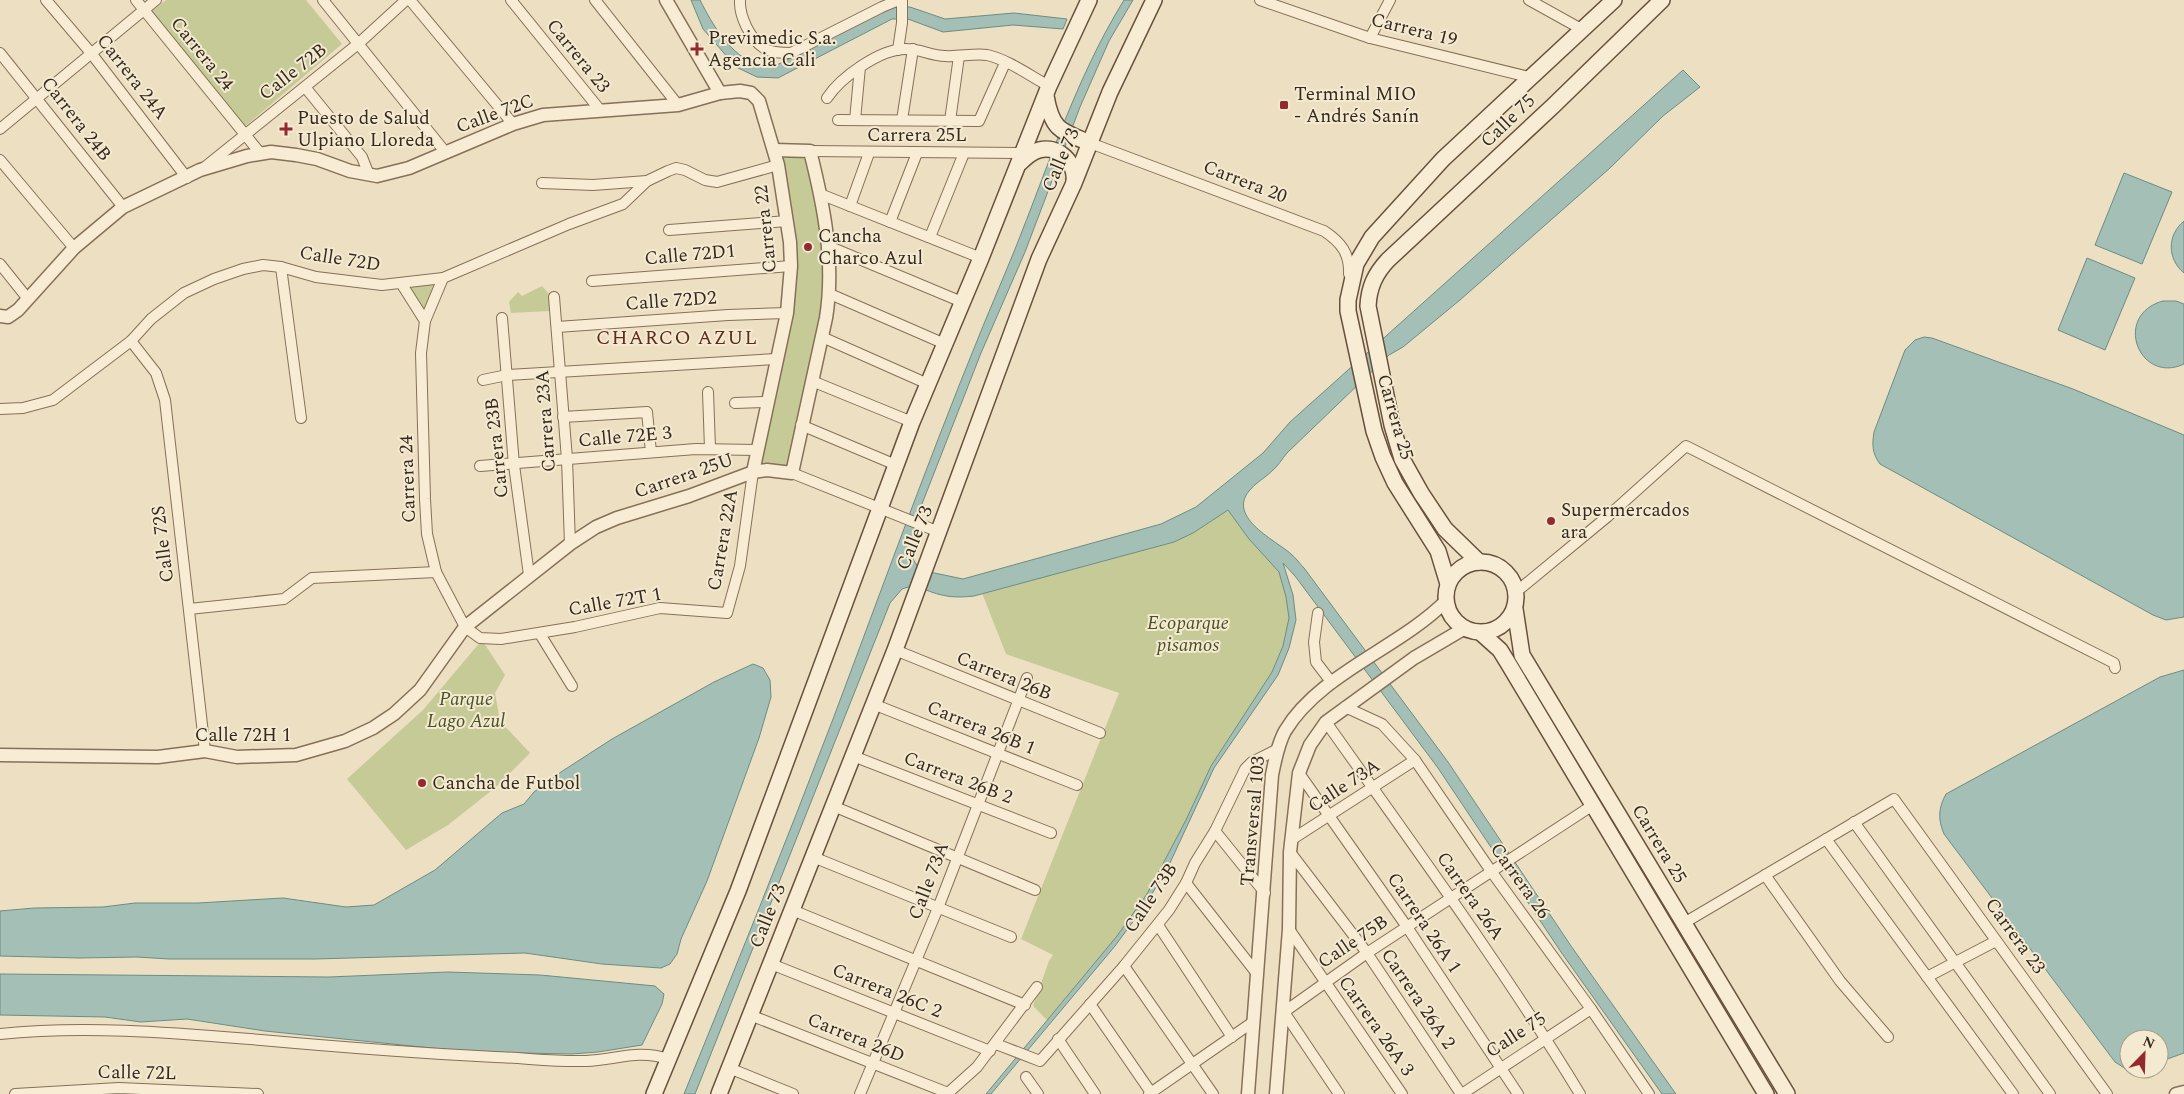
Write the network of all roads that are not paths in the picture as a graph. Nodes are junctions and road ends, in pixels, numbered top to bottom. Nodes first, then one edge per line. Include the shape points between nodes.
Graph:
1 (46, 0) edge
2 (136, 0) edge
3 (156, 0) edge
4 (322, 0) edge
5 (408, 0) edge
6 (511, 0) edge
7 (595, 0) edge
8 (666, 0) edge
9 (740, 0) edge
10 (1089, 0) edge
11 (1154, 0) edge
12 (1260, 0) edge
13 (1390, 0) edge
14 (1529, 0) edge
15 (1614, 0) edge
16 (1662, 0) edge
17 (901, 1) edge
18 (144, 9) junction
19 (1583, 30) junction
20 (1370, 38) junction
21 (358, 44) junction
22 (898, 50) junction
23 (912, 50) junction
24 (0, 53) edge
25 (92, 53) junction
26 (959, 56) junction
27 (1006, 63) junction
28 (860, 67) junction
29 (1533, 78) junction
30 (305, 87) junction
31 (720, 93) junction
32 (37, 97) junction
33 (827, 98) dead end
34 (1048, 98) junction
35 (678, 105) junction
36 (600, 110) junction
37 (838, 120) dead end
38 (855, 120) junction
39 (902, 120) junction
40 (950, 121) junction
41 (513, 124) junction
42 (0, 129) edge
43 (245, 135) junction
44 (1083, 140) junction
45 (774, 150) junction
46 (810, 151) junction
47 (260, 153) junction
48 (446, 153) junction
49 (868, 153) junction
50 (917, 153) junction
51 (964, 153) junction
52 (1024, 157) junction
53 (0, 160) edge
54 (778, 165) junction
55 (200, 170) junction
56 (369, 175) junction
57 (1073, 175) junction
58 (187, 178) junction
59 (647, 181) junction
60 (542, 183) dead end
61 (820, 194) junction
62 (850, 206) junction
63 (123, 208) junction
64 (787, 222) junction
65 (890, 222) junction
66 (669, 230) dead end
67 (930, 237) junction
68 (828, 246) junction
69 (74, 248) junction
70 (1363, 251) joint
71 (981, 258) junction
72 (0, 264) edge
73 (792, 266) junction
74 (281, 267) junction
75 (1379, 270) joint
76 (443, 278) junction
77 (592, 282) dead end
78 (401, 283) junction
79 (1349, 288) junction
80 (830, 294) junction
81 (554, 296) dead end
82 (28, 299) junction
83 (962, 302) junction
84 (787, 313) junction
85 (0, 316) edge
86 (502, 318) dead end
87 (425, 322) junction
88 (557, 327) junction
89 (822, 337) junction
90 (131, 341) junction
91 (945, 344) junction
92 (776, 359) junction
93 (559, 373) junction
94 (507, 375) junction
95 (483, 380) dead end
96 (812, 381) junction
97 (928, 384) junction
98 (708, 392) dead end
99 (768, 402) junction
100 (735, 403) dead end
101 (0, 409) edge
102 (563, 417) junction
103 (301, 418) dead end
104 (912, 422) junction
105 (801, 425) junction
106 (710, 448) junction
107 (739, 449) joint
108 (757, 450) junction
109 (651, 452) junction
110 (567, 459) junction
111 (514, 465) junction
112 (896, 465) junction
113 (480, 466) dead end
114 (753, 472) junction
115 (792, 472) junction
116 (884, 510) junction
117 (933, 530) junction
118 (570, 544) junction
119 (1479, 562) junction
120 (436, 572) junction
121 (529, 575) junction
122 (1448, 584) junction
123 (1516, 592) junction
124 (1446, 601) junction
125 (189, 609) junction
126 (1515, 609) junction
127 (727, 613) joint
128 (1318, 613) dead end
129 (465, 627) junction
130 (1465, 628) junction
131 (1481, 633) junction
132 (540, 634) junction
133 (894, 650) junction
134 (2115, 668) dead end
135 (1027, 678) dead end
136 (1332, 683) junction
137 (572, 686) dead end
138 (1018, 701) junction
139 (873, 704) junction
140 (1345, 707) junction
141 (1326, 722) junction
142 (1100, 733) dead end
143 (1278, 749) junction
144 (205, 751) junction
145 (998, 754) junction
146 (0, 755) edge
147 (853, 756) junction
148 (1415, 760) junction
149 (1299, 773) junction
150 (1077, 785) dead end
151 (1373, 788) junction
152 (978, 803) junction
153 (1593, 804) junction
154 (833, 806) junction
155 (1330, 817) junction
156 (1854, 822) junction
157 (1215, 831) junction
158 (1051, 833) dead end
159 (1826, 839) junction
160 (1290, 846) junction
161 (813, 857) junction
162 (958, 857) junction
163 (1266, 870) junction
164 (1493, 870) junction
165 (1290, 873) junction
166 (1765, 875) junction
167 (1186, 882) junction
168 (1036, 890) dead end
169 (1265, 893) junction
170 (1451, 898) junction
171 (938, 908) junction
172 (792, 910) junction
173 (1684, 923) junction
174 (1158, 925) junction
175 (1407, 927) junction
176 (1289, 928) junction
177 (1011, 938) dead end
178 (1996, 941) junction
179 (1367, 954) junction
180 (916, 961) junction
181 (1956, 962) junction
182 (771, 964) junction
183 (1124, 966) junction
184 (1258, 975) junction
185 (1927, 977) junction
186 (1324, 982) junction
187 (1037, 987) dead end
188 (1090, 1004) junction
189 (1025, 1005) junction
190 (1591, 1009) junction
191 (1284, 1012) junction
192 (894, 1013) junction
193 (750, 1015) junction
194 (1254, 1022) junction
195 (0, 1034) edge
196 (1232, 1037) junction
197 (1888, 1037) dead end
198 (1546, 1038) junction
199 (1058, 1039) junction
200 (993, 1047) junction
201 (668, 1059) junction
202 (1040, 1061) joint
203 (873, 1064) junction
204 (1193, 1064) junction
205 (730, 1068) junction
206 (1501, 1069) junction
207 (1026, 1077) dead end
208 (2184, 1092) edge
209 (16, 1094) edge
210 (258, 1094) edge
211 (654, 1094) edge
212 (719, 1094) edge
213 (793, 1094) edge
214 (860, 1094) edge
215 (948, 1094) edge
216 (1038, 1094) edge
217 (1095, 1094) edge
218 (1150, 1094) edge
219 (1213, 1094) edge
220 (1248, 1094) edge
221 (1276, 1094) edge
222 (1339, 1094) edge
223 (1402, 1094) edge
224 (1462, 1094) edge
225 (1518, 1094) edge
226 (1580, 1094) edge
227 (1649, 1094) edge
228 (1766, 1094) edge
229 (1787, 1094) edge
230 (2013, 1094) edge
231 (2050, 1094) edge
232 (2107, 1094) edge
233 (2176, 1094) edge

1 - 25 street, Carrera 24A
2 - 18 street, Carrera 24
3 - 18 street
4 - 21 street
5 - 21 street, Calle 72B
5 - 41 street
6 - 36 street, Carrera 23
7 - 35 street
8 - 31 street
9 - 17 street via 747,27 755,40 764,49 791,53
10 - 34 main road, Calle 73
11 - 44 main road, Calle 73
12 - 20 street, Carrera 19
13 - 20 street
14 - 19 street
15 - 19 main road, Calle 75
16 - 75 main road, Calle 75
17 - 22 street
18 - 25 street
18 - 43 street, Carrera 24
19 - 29 main road, Calle 75
20 - 29 street, Carrera 19
21 - 30 street, Calle 72B
21 - 48 street
22 - 23 street
22 - 28 street
23 - 26 street
23 - 39 street
24 - 32 street, Carrera 24B
25 - 32 street
25 - 58 street, Carrera 24A
26 - 27 street via 987,55
26 - 40 street
27 - 34 street
27 - 40 street via 979,122
28 - 33 street via 841,80
28 - 38 street
29 - 70 main road, Calle 75 via 1443,160
30 - 43 street, Calle 72B
30 - 56 street via 362,157
31 - 35 street, Calle 72C
31 - 45 street, Carrera 22 via 746,91 755,96
32 - 42 street
32 - 63 street, Carrera 24B
34 - 44 main road via 1056,125
34 - 52 main road, Calle 73
35 - 36 street, Calle 72C
36 - 41 street, Calle 72C via 543,115
37 - 38 street
38 - 39 street
39 - 40 street
41 - 48 street, Calle 72C
43 - 47 street, Carrera 24
43 - 55 street, Calle 72B
44 - 57 main road, Calle 73
44 - 79 street, Carrera 20 via 1324,231 1345,251 1350,264
45 - 46 street
45 - 54 street, Carrera 22
46 - 49 street, Carrera 25L
46 - 61 street
47 - 55 street, Calle 72B
47 - 56 street, Calle 72C via 296,155
48 - 56 street, Calle 72C via 390,174
49 - 50 street, Carrera 25L
49 - 62 street
50 - 51 street, Carrera 25L
50 - 65 street
51 - 52 street, Carrera 25L
51 - 67 street
52 - 57 main road via 1041,149 1050,150 1069,159
52 - 71 main road, Calle 73
53 - 69 street
54 - 59 street, Calle 72D via 717,182 676,168
54 - 64 street, Carrera 22
55 - 58 street, Calle 72B
57 - 117 main road, Calle 73
58 - 63 street, Calle 72B
59 - 60 street via 593,185
59 - 76 street, Calle 72D via 623,204
61 - 62 street
61 - 68 street
62 - 65 street
63 - 69 street, Calle 72B
64 - 66 street
64 - 73 street, Carrera 22
65 - 67 street
67 - 71 street
68 - 80 street
68 - 83 street
69 - 82 street, Calle 72B
70 - 79 main road, Carrera 25
71 - 83 main road, Calle 73
72 - 82 street
73 - 77 street, Calle 72D1
73 - 84 street, Carrera 22
74 - 78 street, Calle 72D via 349,282
74 - 90 street, Calle 72D via 263,265 243,269 184,293 151,319
74 - 103 street
75 - 119 main road, Carrera 25 via 1371,286 1368,306 1402,459 1451,536
76 - 78 street, Calle 72D
76 - 87 street, Carrera 24
78 - 87 street
79 - 122 main road, Carrera 25 via 1348,311 1374,431 1395,483 1438,550
80 - 89 street
80 - 91 street
81 - 88 street, Carrera 23A
82 - 85 street, Calle 72B via 8,317
83 - 91 main road, Calle 73
84 - 88 street, Calle 72D2
84 - 92 street, Carrera 22
86 - 94 street, Carrera 23B
87 - 120 street, Carrera 24 via 421,382 425,499 427,534
88 - 93 street, Carrera 23A
89 - 96 street
89 - 97 street
90 - 101 street, Calle 72D via 53,400 23,408
90 - 125 street, Calle 72S via 156,373 165,400
91 - 97 main road, Calle 73
92 - 93 street
92 - 99 street, Carrera 22
93 - 94 street
93 - 102 street, Carrera 23A
94 - 95 street
94 - 111 street, Carrera 23B
96 - 104 street
96 - 105 street
97 - 104 main road, Calle 73
98 - 106 street
99 - 100 street
99 - 108 street, Carrera 22
102 - 109 street via 646,412
102 - 110 street, Carrera 23A
104 - 112 main road, Calle 73
105 - 112 street
105 - 115 street
106 - 107 street, Calle 72E 3
106 - 109 street, Calle 72E 3
107 - 108 street, Carrera 25U
108 - 114 street, Carrera 22
109 - 110 street, Calle 72E 3
110 - 111 street, Calle 72E 3
110 - 118 street, Carrera 23A
111 - 113 street, Calle 72E 3
111 - 121 street, Carrera 23B
112 - 116 main road, Calle 73
114 - 115 street, Carrera 25U
114 - 118 street, Carrera 25U via 690,496 617,518
114 - 127 street, Carrera 22A via 740,566
115 - 116 street, Carrera 25U
116 - 117 street, Carrera 25U
116 - 201 main road, Calle 73 via 738,891
117 - 133 main road, Calle 73 via 929,558
118 - 121 street, Carrera 25U
119 - 122 main road via 1460,569
119 - 123 main road, Carrera 25 via 1504,570
120 - 125 street via 312,578 284,599
120 - 129 street, Carrera 24
121 - 129 street, Carrera 25U
122 - 124 main road, Carrera 25
123 - 126 main road, Carrera 25
123 - 134 street via 1686,446 2114,663
124 - 130 main road via 1452,617
124 - 136 street, Transversal 103 via 1431,616
125 - 144 street, Calle 72S
126 - 131 main road via 1502,626
126 - 173 main road, Carrera 25 via 1522,655
127 - 132 street, Calle 72T 1 via 660,608
128 - 136 street via 1314,642 1316,662
129 - 132 street, Calle 72T 1 via 480,638 501,640
129 - 144 street, Calle 72H 1 via 420,690 394,714 372,728 344,741 296,755 238,757
130 - 131 main road, Carrera 25
130 - 140 street, Transversal 103 via 1414,658
131 - 153 main road, Carrera 25 via 1500,650
132 - 137 street
133 - 138 street, Carrera 26B
133 - 139 main road, Calle 73
135 - 138 street, Calle 73A
136 - 143 street, Transversal 103 via 1301,711 1285,732
138 - 142 street, Carrera 26B
138 - 145 street, Calle 73A
139 - 145 street, Carrera 26B 1
139 - 147 main road, Calle 73
140 - 141 street, Transversal 103
140 - 148 street, Carrera 26 via 1382,724
141 - 149 street, Transversal 103 via 1310,745
141 - 151 street, Carrera 26A
143 - 157 street, Calle 73B via 1245,769
143 - 163 street, Transversal 103 via 1272,775
144 - 146 street, Calle 72H 1 via 158,757
145 - 150 street, Carrera 26B 1
145 - 152 street, Calle 73A
147 - 152 street, Carrera 26B 2
147 - 154 main road, Calle 73
148 - 151 street, Calle 73A
148 - 164 street, Carrera 26
149 - 155 street, Carrera 26A 1
149 - 160 street, Transversal 103
151 - 155 street, Calle 73A
151 - 170 street, Carrera 26A
152 - 158 street, Carrera 26B 2
152 - 162 street, Calle 73A
153 - 164 street, Calle 75B
153 - 228 main road, Carrera 25
154 - 161 main road, Calle 73
154 - 162 street
155 - 160 street, Calle 73A
155 - 175 street, Carrera 26A 1
156 - 159 street
156 - 178 street, Carrera 23 via 1894,799
156 - 181 street
157 - 167 street, Calle 73B
157 - 169 street
159 - 166 street
159 - 185 street
160 - 165 street, Transversal 103
160 - 179 street, Carrera 26A 2
161 - 171 street
161 - 172 main road, Calle 73
162 - 168 street
162 - 171 street, Calle 73A
163 - 165 street via 1279,862
163 - 169 street, Transversal 103
164 - 170 street, Calle 75B
164 - 190 street, Carrera 26
165 - 176 street, Transversal 103
166 - 173 street
166 - 197 street via 1840,980
167 - 174 street, Calle 73B
167 - 184 street
169 - 184 street, Transversal 103
170 - 175 street, Calle 75B
170 - 198 street, Carrera 26A
171 - 177 street
171 - 180 street, Calle 73A
172 - 180 street
172 - 182 main road, Calle 73
173 - 229 main road, Carrera 25
174 - 183 street, Calle 73B
174 - 196 street
175 - 179 street, Calle 75B
175 - 206 street, Carrera 26A 1
176 - 186 street, Carrera 26A 3
176 - 191 street, Transversal 103
178 - 181 street
178 - 232 street, Carrera 23
179 - 186 street, Calle 75B
179 - 224 street, Carrera 26A 2
180 - 189 street
180 - 192 street, Calle 73A
181 - 185 street
181 - 231 street
182 - 192 street, Carrera 26C 2
182 - 193 main road, Calle 73
183 - 188 street, Calle 73B
183 - 204 street
184 - 194 street, Transversal 103
185 - 230 street
186 - 191 street, Calle 75B
186 - 223 street, Carrera 26A 3
187 - 189 street
188 - 199 street, Calle 73B
188 - 218 street
189 - 200 street
190 - 198 street, Calle 75
190 - 227 street, Carrera 26
191 - 221 street, Transversal 103
191 - 222 street
192 - 200 street, Carrera 26C 2
192 - 203 street, Calle 73A
193 - 203 street, Carrera 26D
193 - 205 main road, Calle 73
194 - 196 street
194 - 220 street, Transversal 103
195 - 201 street via 38,1030 172,1033 493,1057 587,1061 653,1054
196 - 204 street
198 - 206 street, Calle 75
198 - 226 street, Carrera 26A
199 - 202 street, Calle 73B
199 - 217 street
200 - 202 street, Carrera 26C 2
200 - 215 street
201 - 211 main road, Calle 73
203 - 214 street, Calle 73A
203 - 215 street, Carrera 26D
204 - 218 street
204 - 219 street
205 - 212 main road, Calle 73
205 - 213 street
206 - 224 street, Calle 75
206 - 225 street, Carrera 26A 1
207 - 216 street
208 - 233 street
209 - 210 street, Calle 72L via 119,1088

